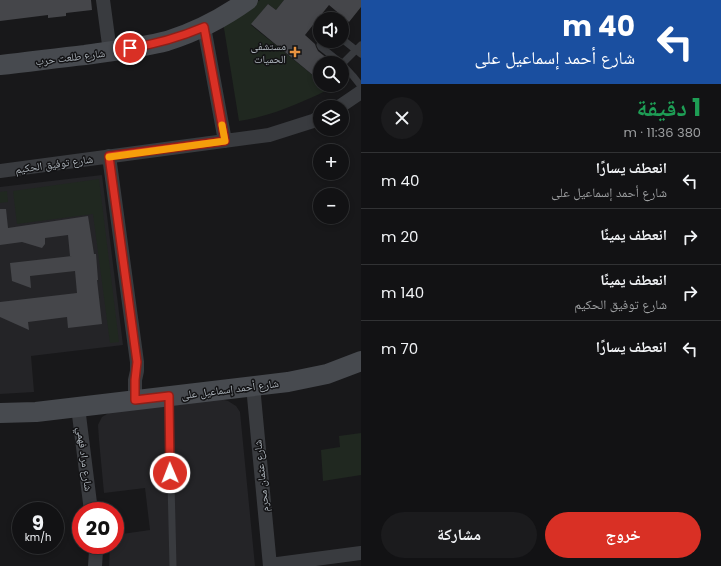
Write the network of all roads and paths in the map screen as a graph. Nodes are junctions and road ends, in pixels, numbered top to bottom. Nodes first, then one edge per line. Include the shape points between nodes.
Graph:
1 (103, 0) edge
2 (248, 0) edge
3 (204, 27) junction
4 (349, 44) edge
5 (322, 48) edge
6 (359, 50) edge
7 (110, 52) junction
8 (332, 56) edge
9 (349, 58) edge
10 (0, 65) edge
11 (349, 71) edge
12 (361, 86) edge
13 (361, 92) edge
14 (349, 100) edge
15 (313, 121) edge
16 (225, 141) junction
17 (109, 156) junction
18 (0, 171) edge
19 (361, 361) edge
20 (253, 386) junction
21 (169, 396) junction
22 (135, 400) junction
23 (78, 407) junction
24 (0, 413) edge
25 (90, 502) edge
26 (361, 553) edge
27 (96, 554) edge
28 (270, 565) edge
29 (96, 566) edge
30 (173, 566) edge

1 - 7 street
2 - 3 street, شارع طلعت حرب
3 - 7 street, شارع طلعت حرب via 168,40
3 - 16 street
4 - 6 lane
5 - 8 lane
6 - 9 lane
7 - 10 street, شارع طلعت حرب
11 - 12 lane
13 - 14 street
15 - 16 street, شارع توفيق الحكيم via 269,135
16 - 17 street, شارع توفيق الحكيم
17 - 18 street, شارع توفيق الحكيم
17 - 22 street via 137,362
19 - 20 street, شارع أحمد إسماعيل على via 340,370 308,378
20 - 21 street, شارع أحمد إسماعيل على
20 - 28 street, شارع عثمان محرم
21 - 22 street, شارع أحمد إسماعيل على
21 - 30 lane
22 - 23 street, شارع أحمد إسماعيل على
23 - 24 street, شارع أحمد إسماعيل على
23 - 25 street, شارع مراد فهمي
26 - 28 street
27 - 29 street

